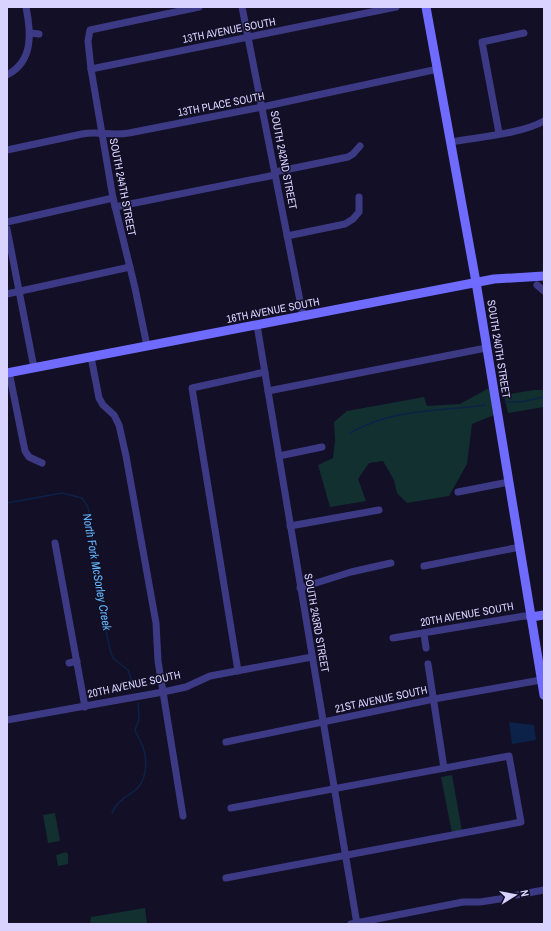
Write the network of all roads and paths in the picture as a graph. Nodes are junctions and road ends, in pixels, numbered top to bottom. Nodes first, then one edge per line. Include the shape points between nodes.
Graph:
1 (26, 7) edge
2 (199, 7) edge
3 (242, 7) edge
4 (396, 7) edge
5 (426, 7) edge
6 (30, 33) junction
7 (524, 33) dead end
8 (39, 34) dead end
9 (248, 37) junction
10 (91, 69) junction
11 (438, 69) junction
12 (7, 75) edge
13 (262, 107) junction
14 (544, 121) edge
15 (499, 133) junction
16 (102, 134) junction
17 (451, 142) junction
18 (360, 146) dead end
19 (7, 150) edge
20 (275, 174) junction
21 (113, 198) junction
22 (359, 198) dead end
23 (115, 207) junction
24 (7, 222) edge
25 (7, 228) edge
26 (287, 236) junction
27 (130, 267) junction
28 (544, 276) edge
29 (476, 282) junction
30 (537, 285) dead end
31 (19, 291) junction
32 (544, 291) edge
33 (7, 294) edge
34 (303, 316) junction
35 (257, 325) junction
36 (147, 346) junction
37 (486, 348) junction
38 (90, 357) junction
39 (34, 368) junction
40 (265, 372) junction
41 (8, 373) edge
42 (268, 390) junction
43 (322, 448) dead end
44 (279, 456) junction
45 (42, 463) dead end
46 (509, 482) junction
47 (458, 492) dead end
48 (379, 510) dead end
49 (290, 526) junction
50 (55, 543) dead end
51 (520, 547) junction
52 (391, 563) dead end
53 (424, 566) dead end
54 (300, 588) junction
55 (544, 615) edge
56 (531, 617) junction
57 (424, 634) junction
58 (394, 638) dead end
59 (426, 648) dead end
60 (312, 657) junction
61 (77, 661) junction
62 (69, 663) dead end
63 (428, 664) dead end
64 (238, 671) junction
65 (541, 680) junction
66 (163, 692) junction
67 (544, 695) edge
68 (434, 699) junction
69 (85, 707) junction
70 (7, 720) edge
71 (323, 722) junction
72 (226, 742) dead end
73 (444, 768) junction
74 (334, 788) junction
75 (231, 808) dead end
76 (183, 816) dead end
77 (345, 856) junction
78 (226, 878) dead end
79 (544, 890) edge
80 (517, 895) dead end
81 (506, 898) dead end
82 (355, 924) edge

1 - 6 street
2 - 10 street, SOUTH 244TH STREET via 90,30 88,41
3 - 9 street, SOUTH 242ND STREET
4 - 9 street, 13TH AVENUE SOUTH
5 - 11 main road, SOUTH 240TH STREET
6 - 8 street
6 - 12 street via 25,58
7 - 15 street via 482,42
9 - 10 street, 13TH AVENUE SOUTH
9 - 13 street, SOUTH 242ND STREET
10 - 16 street, SOUTH 244TH STREET
11 - 13 street, 13TH PLACE SOUTH
11 - 17 main road, SOUTH 240TH STREET
13 - 16 street, 13TH PLACE SOUTH via 124,134
13 - 20 street, SOUTH 242ND STREET
14 - 15 street
15 - 17 street
16 - 19 street, 13TH PLACE SOUTH via 82,134
16 - 21 street, SOUTH 244TH STREET
17 - 29 main road, SOUTH 240TH STREET
18 - 20 street via 348,157
20 - 23 street
20 - 26 street, SOUTH 242ND STREET
21 - 23 street, SOUTH 244TH STREET
21 - 24 street
22 - 26 street via 359,212 348,222
23 - 27 street, SOUTH 244TH STREET
25 - 31 street
26 - 34 street, SOUTH 242ND STREET
27 - 31 street
27 - 36 street, SOUTH 244TH STREET
28 - 29 main road, 16TH AVENUE SOUTH via 505,277
29 - 34 main road, 16TH AVENUE SOUTH
29 - 37 main road, SOUTH 240TH STREET
30 - 32 street
31 - 33 street
31 - 39 street
34 - 35 main road, 16TH AVENUE SOUTH
35 - 36 main road, 16TH AVENUE SOUTH
35 - 40 street, SOUTH 243RD STREET
36 - 38 main road, 16TH AVENUE SOUTH
37 - 42 street
37 - 46 main road, SOUTH 240TH STREET
38 - 39 main road, 16TH AVENUE SOUTH
38 - 66 street via 99,398 119,425 134,519 156,623 157,654
39 - 41 main road, 16TH AVENUE SOUTH
40 - 42 street, SOUTH 243RD STREET
40 - 64 street via 192,388
41 - 45 street via 25,451 29,457
42 - 44 street, SOUTH 243RD STREET
43 - 44 street
44 - 49 street, SOUTH 243RD STREET
46 - 47 street
46 - 51 main road, SOUTH 240TH STREET
48 - 49 street
49 - 54 street, SOUTH 243RD STREET
50 - 61 street via 59,586
51 - 53 street
51 - 56 main road, SOUTH 240TH STREET
52 - 54 street
54 - 60 street, SOUTH 243RD STREET
55 - 56 main road, 20TH AVENUE SOUTH
56 - 57 street, 20TH AVENUE SOUTH via 524,616
56 - 65 main road, SOUTH 240TH STREET
57 - 58 street, 20TH AVENUE SOUTH
57 - 59 street
60 - 64 street, 20TH AVENUE SOUTH
60 - 71 street, SOUTH 243RD STREET
61 - 62 street
61 - 69 street
63 - 68 street
64 - 66 street, 20TH AVENUE SOUTH via 203,678 186,687
65 - 67 main road, SOUTH 240TH STREET
65 - 68 street, 21ST AVENUE SOUTH
66 - 69 street, 20TH AVENUE SOUTH
66 - 76 street
68 - 71 street, 21ST AVENUE SOUTH
68 - 73 street
69 - 70 street, 20TH AVENUE SOUTH
71 - 72 street, 21ST AVENUE SOUTH
71 - 74 street, SOUTH 243RD STREET
73 - 74 street
73 - 77 street via 510,756 521,822
74 - 75 street
74 - 77 street, SOUTH 243RD STREET
77 - 78 street
77 - 82 street, SOUTH 243RD STREET
79 - 80 street
81 - 82 street via 463,902

